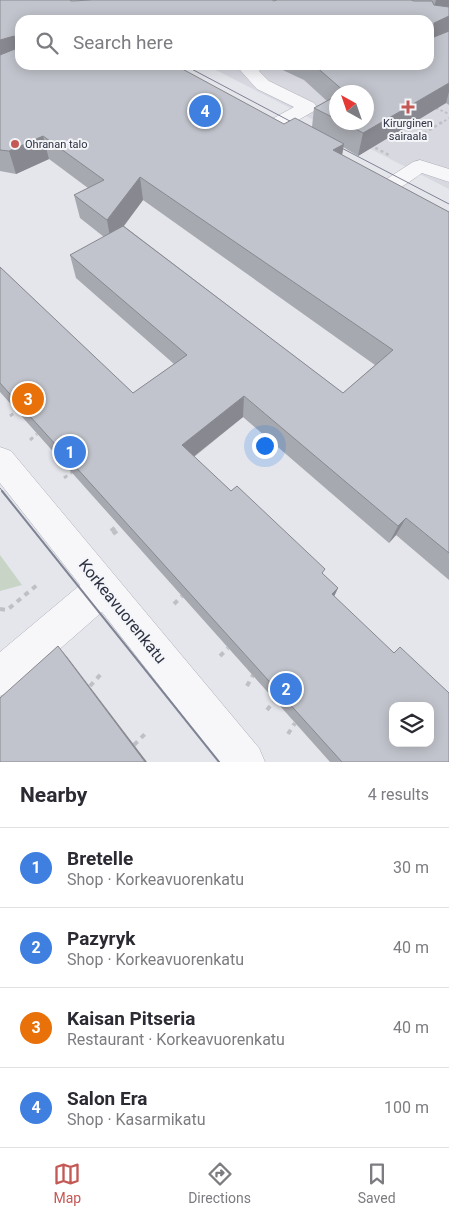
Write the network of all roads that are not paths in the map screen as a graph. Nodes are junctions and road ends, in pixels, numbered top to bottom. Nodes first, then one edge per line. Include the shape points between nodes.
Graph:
1 (248, 70) edge
2 (296, 132) edge
3 (449, 176) edge
4 (392, 184) edge
5 (0, 460) edge
6 (103, 588) junction
7 (0, 677) edge
8 (245, 762) edge

1 - 2 street via 263,85 308,107 270,119
3 - 4 street via 418,167
5 - 6 street, Korkeavuorenkatu
6 - 7 street
6 - 8 street, Korkeavuorenkatu

